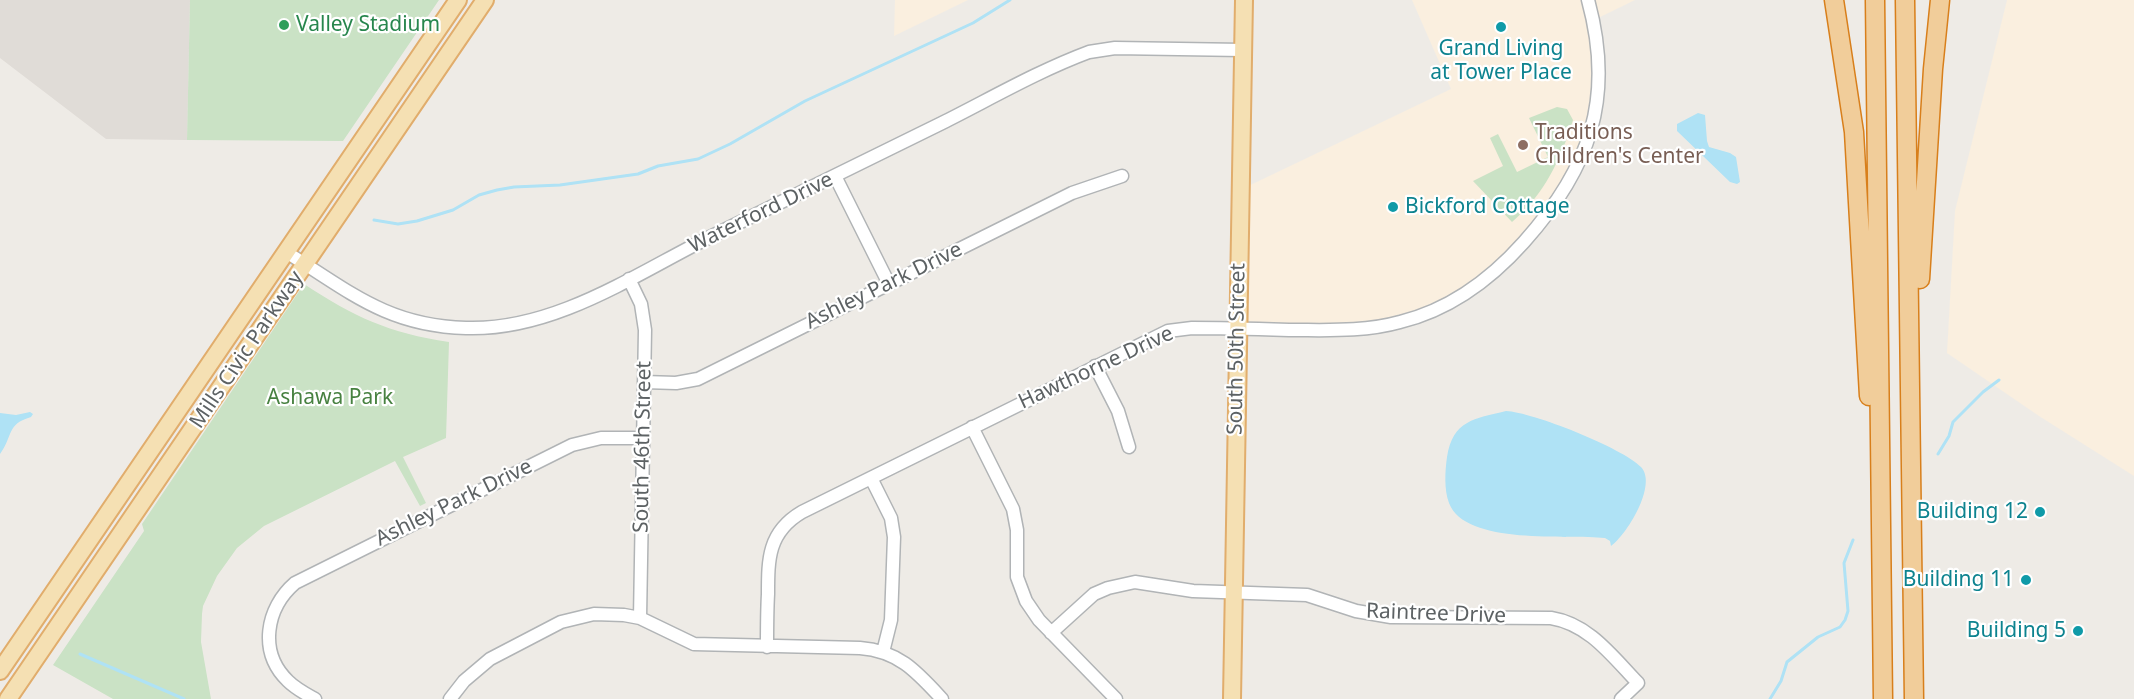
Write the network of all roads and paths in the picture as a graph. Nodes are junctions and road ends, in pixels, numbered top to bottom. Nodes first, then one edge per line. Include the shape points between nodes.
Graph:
1 (458, 0) edge
2 (484, 0) edge
3 (1244, 0) edge
4 (1588, 0) edge
5 (1834, 0) edge
6 (1875, 0) edge
7 (1905, 0) edge
8 (1940, 0) edge
9 (1243, 50) junction
10 (835, 176) junction
11 (1122, 176) dead end
12 (286, 252) junction
13 (305, 264) junction
14 (629, 279) junction
15 (889, 284) junction
16 (1238, 329) junction
17 (1910, 352) junction
18 (1095, 366) junction
19 (644, 382) junction
20 (972, 427) junction
21 (643, 438) junction
22 (1129, 447) dead end
23 (1881, 475) junction
24 (871, 477) junction
25 (1234, 593) junction
26 (640, 618) junction
27 (1051, 633) junction
28 (767, 646) junction
29 (883, 652) junction
30 (0, 671) edge
31 (8, 699) edge
32 (315, 699) edge
33 (450, 699) edge
34 (942, 699) edge
35 (1116, 699) edge
36 (1232, 699) edge
37 (1621, 699) edge
38 (1883, 699) edge
39 (1914, 699) edge

1 - 12 main road, Mills Civic Parkway
2 - 13 main road, Mills Civic Parkway
3 - 9 main road, South 50th Street
4 - 16 street, Hawthorne Drive via 1599,66 1588,142 1565,191 1512,255 1458,298 1402,322 1358,330
5 - 23 highway via 1854,132 1868,387
6 - 23 highway
7 - 17 highway
8 - 17 highway via 1917,315
9 - 10 street, Waterford Drive via 1115,48 1089,52
9 - 16 main road, South 50th Street
10 - 14 street, Waterford Drive
10 - 15 street
11 - 15 street, Ashley Park Drive via 1072,194
12 - 13 street, Waterford Drive
12 - 30 main road, Mills Civic Parkway
13 - 14 street, Waterford Drive via 358,298 397,317 466,328 507,326 552,315
13 - 31 main road, Mills Civic Parkway
14 - 19 street, South 46th Street via 644,317
15 - 19 street, Ashley Park Drive via 698,379
16 - 18 street, Hawthorne Drive via 1168,331
16 - 25 main road, South 50th Street
17 - 39 highway
18 - 20 street, Hawthorne Drive
18 - 22 street via 1118,411
19 - 21 street, South 46th Street
20 - 24 street, Hawthorne Drive
20 - 27 street via 1016,519 1020,589 1033,613
21 - 26 street, South 46th Street
21 - 32 street, Ashley Park Drive via 601,438 572,445 304,577 286,591 271,617 273,659 296,687
23 - 38 highway
24 - 28 street, Hawthorne Drive via 794,517 777,535 769,556
24 - 29 street via 891,518 894,537 891,620
25 - 27 street, Raintree Drive via 1122,584 1094,594
25 - 36 main road, South 50th Street
25 - 37 street, Raintree Drive via 1307,595 1356,611 1391,617 1563,620 1585,630 1638,682
26 - 28 street via 694,644
26 - 33 street via 594,614 561,622 490,659
27 - 35 street
28 - 29 street
29 - 34 street via 904,662

